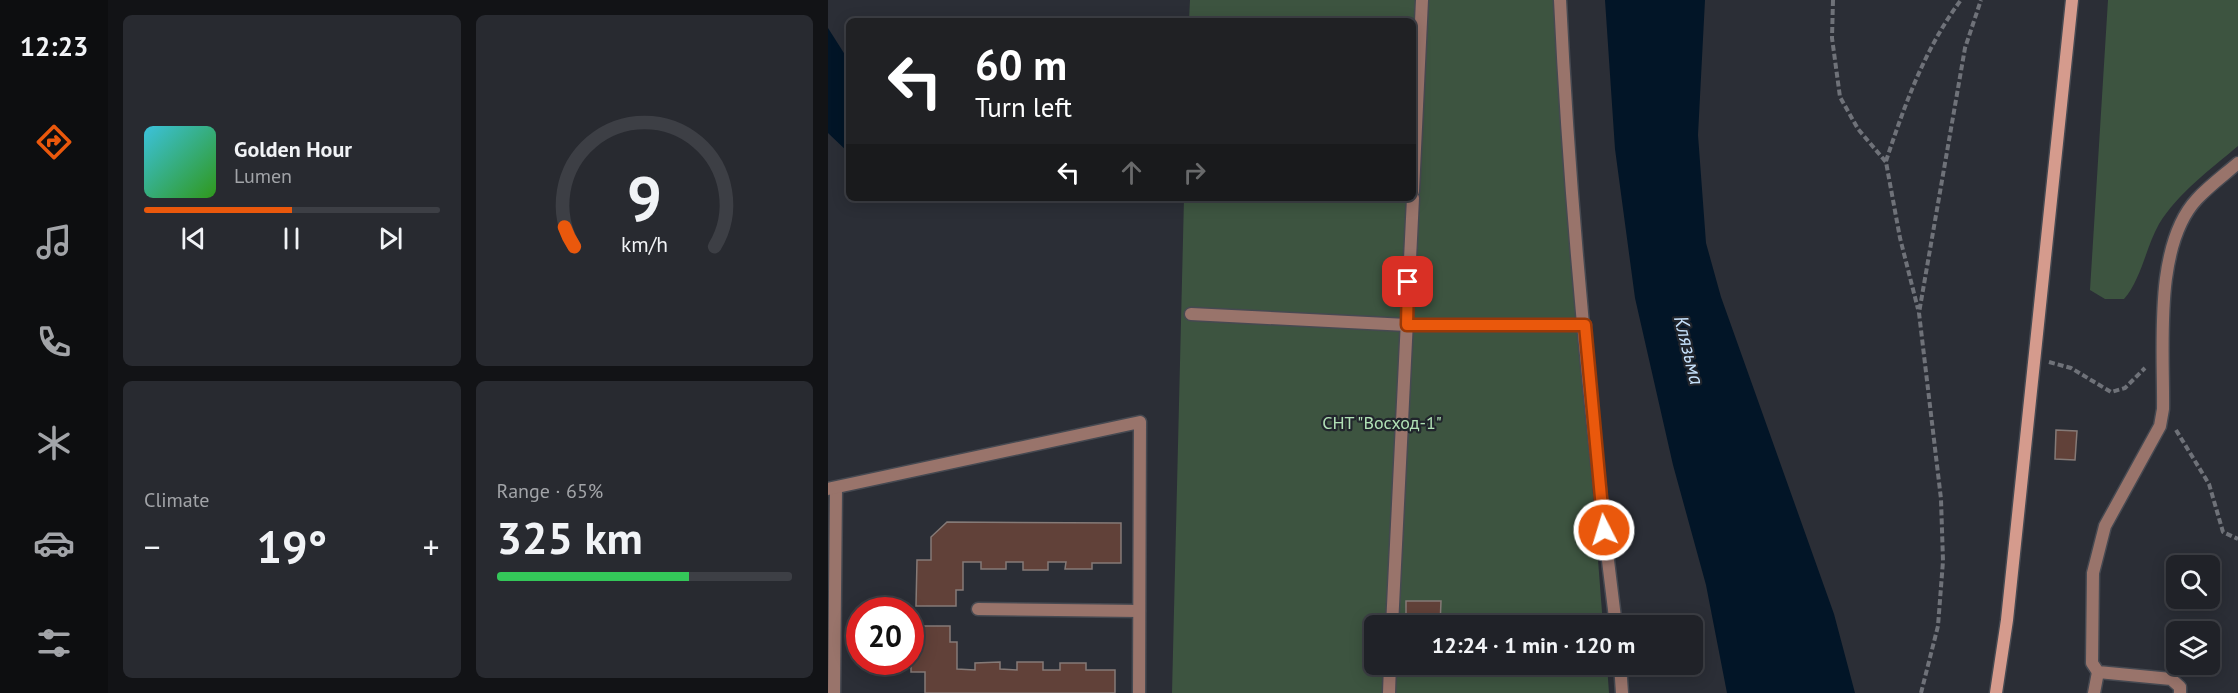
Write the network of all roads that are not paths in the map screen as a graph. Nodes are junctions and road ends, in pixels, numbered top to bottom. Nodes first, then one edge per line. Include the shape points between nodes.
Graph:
1 (1422, 0) edge
2 (1560, 0) edge
3 (2072, 0) edge
4 (1416, 127) edge
5 (2238, 163) edge
6 (1413, 201) edge
7 (1191, 314) dead end
8 (1407, 325) junction
9 (1585, 325) junction
10 (832, 489) edge
11 (978, 609) dead end
12 (1139, 611) junction
13 (1393, 615) edge
14 (1615, 615) edge
15 (831, 629) edge
16 (2097, 672) junction
17 (1390, 675) edge
18 (1621, 675) edge
19 (834, 693) edge
20 (1139, 693) edge
21 (1389, 693) edge
22 (1622, 693) edge
23 (1996, 693) edge
24 (2094, 693) edge
25 (2180, 693) edge

1 - 4 street
2 - 9 street via 1565,113
3 - 23 street
5 - 16 street via 2195,200 2177,232 2163,292 2160,426 2105,526 2093,573 2091,663
6 - 8 street
7 - 8 street
8 - 9 street
8 - 13 street
9 - 14 street
10 - 12 street via 1140,422
10 - 15 street
11 - 12 street
12 - 20 street
15 - 19 street
16 - 24 street
16 - 25 street via 2171,679 2180,687
17 - 21 street
18 - 22 street

